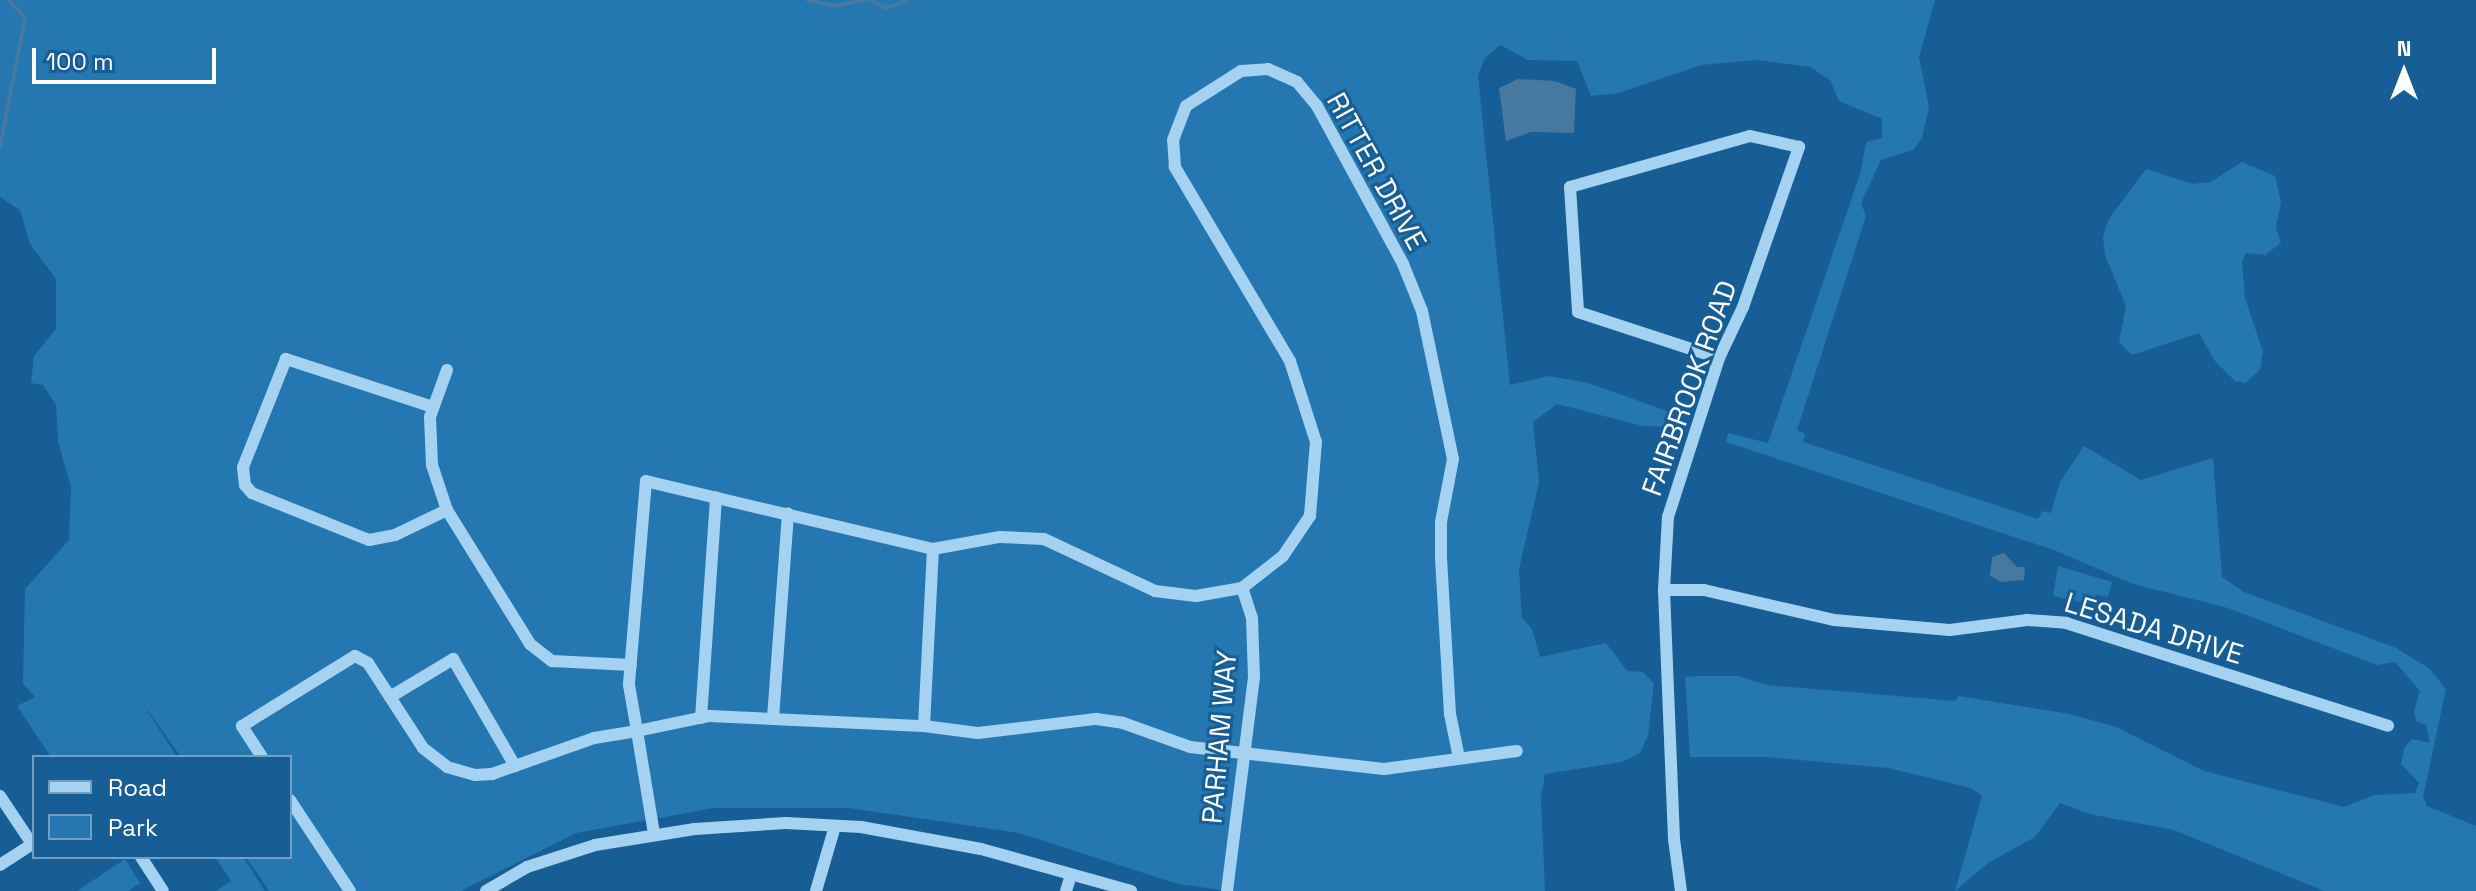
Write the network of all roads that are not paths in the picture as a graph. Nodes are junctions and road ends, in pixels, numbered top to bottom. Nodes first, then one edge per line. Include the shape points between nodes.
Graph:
1 (1719, 358) junction
2 (447, 370) dead end
3 (433, 407) junction
4 (716, 498) junction
5 (447, 510) junction
6 (788, 514) junction
7 (933, 549) junction
8 (1242, 588) junction
9 (1664, 590) junction
10 (631, 665) junction
11 (390, 697) junction
12 (701, 718) junction
13 (773, 718) junction
14 (924, 726) junction
15 (2388, 726) dead end
16 (637, 731) junction
17 (1517, 751) dead end
18 (1244, 754) junction
19 (261, 755) edge
20 (1459, 758) junction
21 (515, 766) junction
22 (0, 796) edge
23 (292, 803) edge
24 (835, 826) junction
25 (654, 834) junction
26 (32, 842) edge
27 (32, 844) edge
28 (142, 859) edge
29 (0, 865) edge
30 (1071, 875) junction
31 (163, 891) edge
32 (350, 891) edge
33 (486, 891) edge
34 (816, 891) edge
35 (1066, 891) edge
36 (1131, 891) edge
37 (1227, 891) edge
38 (1681, 891) edge

1 - 1 street, FAIRBROOK ROAD via 1578,312 1570,187 1750,136 1799,147 1743,307
1 - 9 street, FAIRBROOK ROAD via 1673,496
2 - 3 street
3 - 5 street via 432,465
3 - 5 street via 286,359 243,467 245,485 252,493 369,540 395,535
4 - 6 street
4 - 10 street via 646,481
4 - 12 street
5 - 10 street via 530,644 552,661
6 - 7 street
6 - 13 street
7 - 8 street via 1000,537 1044,539 1155,591 1196,596
7 - 14 street
8 - 18 street, PARHAM WAY via 1252,618 1254,678
8 - 20 street, RITTER DRIVE via 1283,556 1310,516 1316,442 1290,361 1175,167 1173,140 1186,106 1241,71 1268,69 1297,82 1317,106 1403,264 1422,311 1453,459 1441,522 1441,558 1450,714
9 - 15 street, LESADA DRIVE via 1726,594 1834,620 1937,629 1969,630 2027,620 2066,623
9 - 38 street, FAIRBROOK ROAD via 1674,839
10 - 16 street
11 - 19 street via 368,663 355,656 336,664 242,726
11 - 21 street via 423,748 447,767 475,775
11 - 21 street via 453,659
12 - 13 street
12 - 16 street
13 - 14 street
14 - 18 street via 978,733 1096,719 1190,747
16 - 21 street via 594,738
16 - 25 street
17 - 20 street
18 - 20 street via 1384,769 1420,768
18 - 37 street, PARHAM WAY
22 - 26 street
23 - 32 street
24 - 25 street via 739,824
24 - 30 street via 981,849
24 - 34 street
25 - 33 street via 557,854
27 - 29 street
28 - 31 street
30 - 35 street
30 - 36 street

